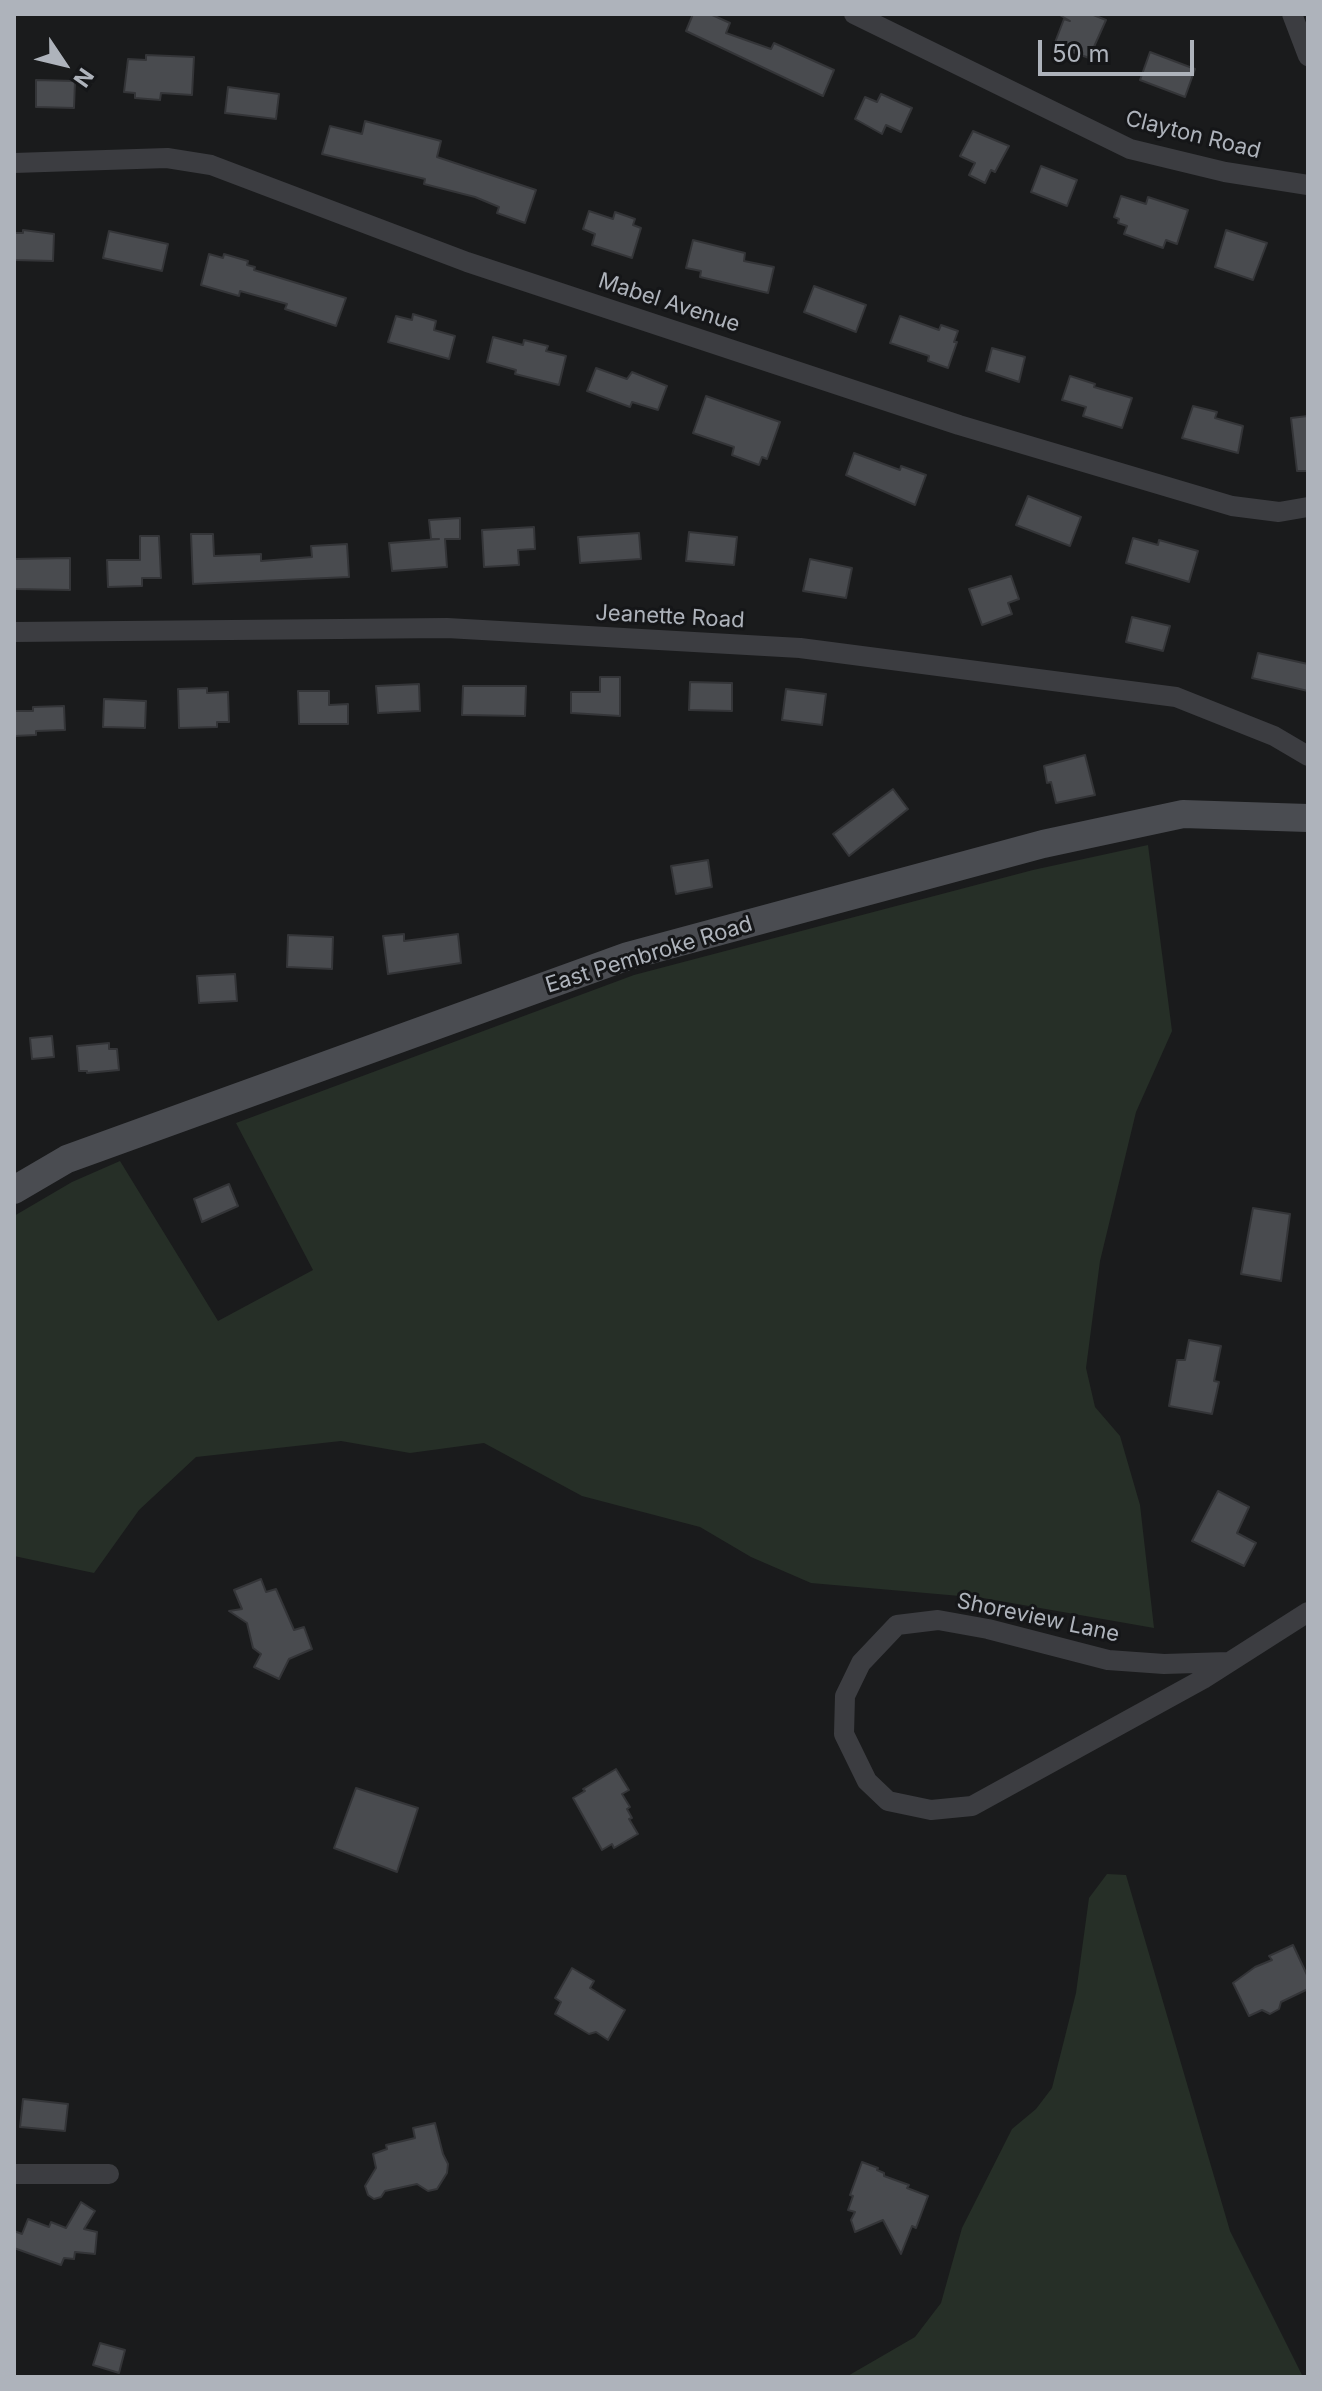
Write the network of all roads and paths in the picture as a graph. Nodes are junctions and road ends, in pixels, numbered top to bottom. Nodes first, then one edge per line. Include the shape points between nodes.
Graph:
1 (854, 14) edge
2 (1292, 14) edge
3 (1308, 56) edge
4 (14, 163) edge
5 (1308, 185) edge
6 (1308, 507) edge
7 (14, 632) edge
8 (1308, 756) edge
9 (1308, 818) edge
10 (14, 1190) edge
11 (1308, 1612) edge
12 (1228, 1662) junction
13 (14, 2174) edge
14 (109, 2174) dead end

1 - 5 street, Clayton Road via 1130,149
2 - 3 street
4 - 6 street, Mabel Avenue via 167,158 211,165 467,262 959,425 1232,506 1279,512
7 - 8 street, Jeanette Road via 447,628 800,648 1176,697 1274,736
9 - 10 street, East Pembroke Road via 1183,814 1043,844 628,956 67,1159
11 - 12 street, Shoreview Lane
12 - 12 street, Shoreview Lane via 972,1806 931,1810 888,1801 867,1781 844,1734 845,1696 861,1663 897,1625 938,1620 1108,1660
13 - 14 street

